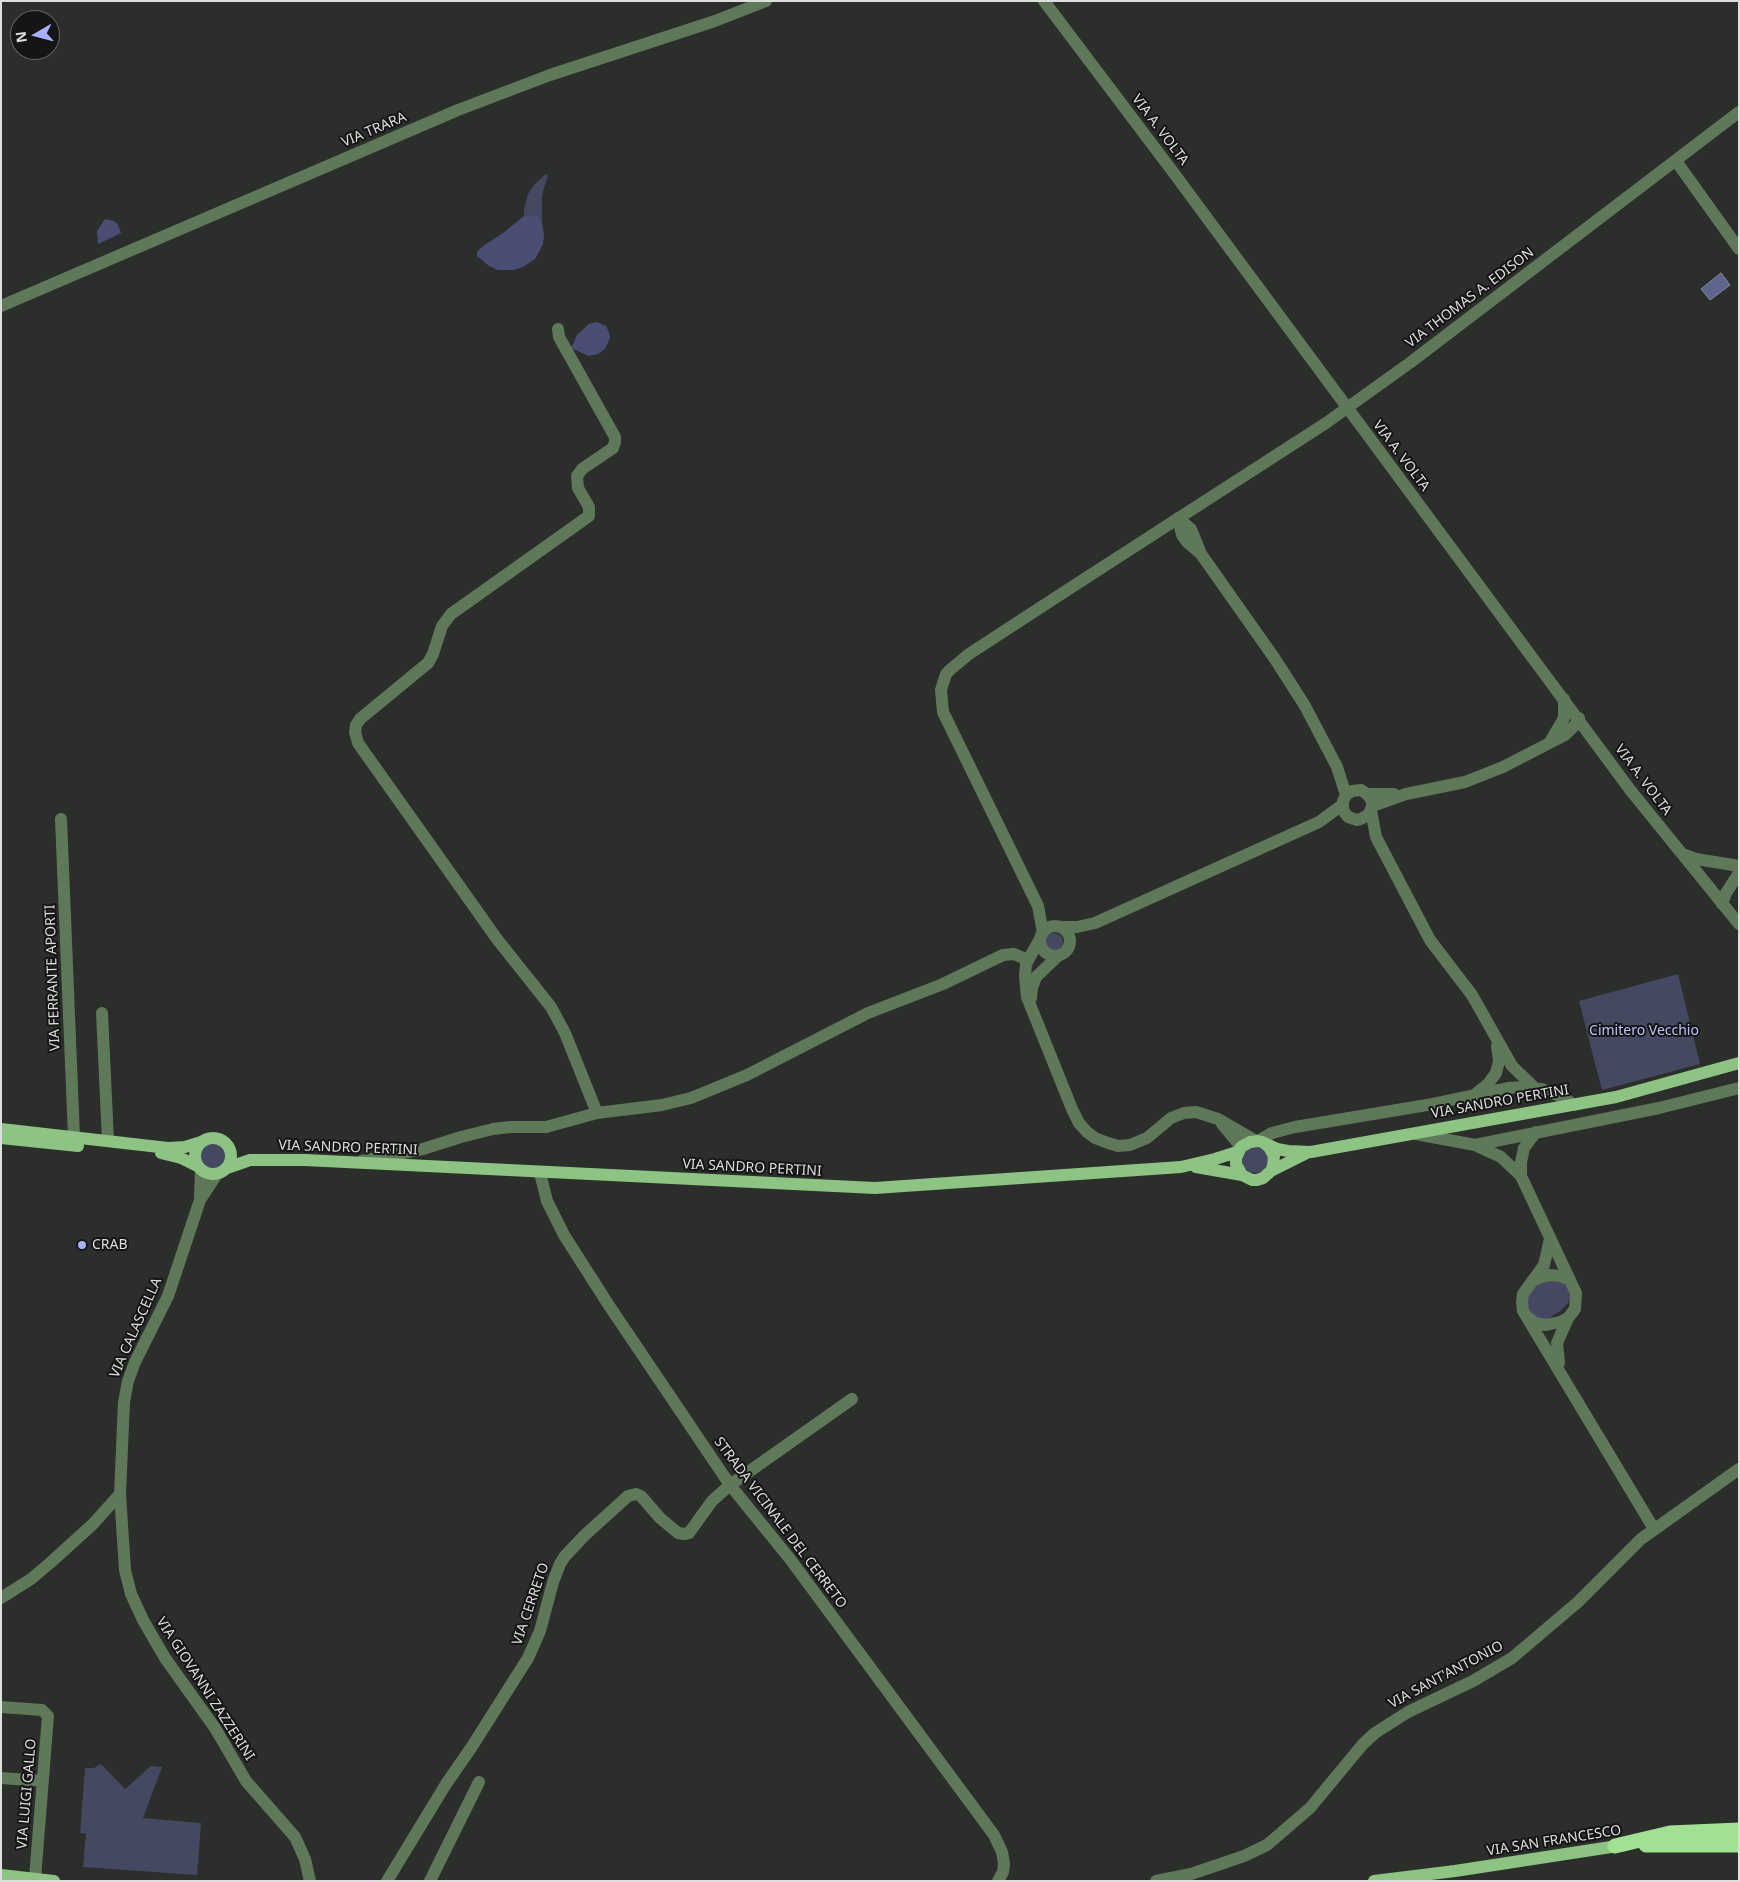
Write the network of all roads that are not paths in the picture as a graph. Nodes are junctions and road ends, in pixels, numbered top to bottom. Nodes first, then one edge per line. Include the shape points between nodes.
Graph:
1 (766, 1) edge
2 (1044, 1) edge
3 (1739, 112) edge
4 (1676, 161) junction
5 (1739, 249) edge
6 (1, 306) edge
7 (558, 329) dead end
8 (1347, 408) junction
9 (1212, 496) junction
10 (1178, 518) junction
11 (1190, 538) junction
12 (1144, 541) junction
13 (1564, 699) junction
14 (1579, 718) junction
15 (1562, 731) junction
16 (1592, 738) junction
17 (1337, 767) junction
18 (1364, 792) junction
19 (1406, 794) junction
20 (1344, 800) junction
21 (1371, 808) junction
22 (1353, 818) junction
23 (61, 819) dead end
24 (1319, 822) junction
25 (1376, 838) junction
26 (1682, 853) junction
27 (1739, 866) edge
28 (1739, 873) edge
29 (1722, 904) junction
30 (1038, 906) junction
31 (1095, 923) junction
32 (1739, 924) edge
33 (1058, 927) junction
34 (1042, 936) junction
35 (1069, 944) junction
36 (1059, 955) junction
37 (1028, 960) junction
38 (1031, 1011) junction
39 (102, 1012) dead end
40 (1493, 1034) junction
41 (1739, 1063) edge
42 (1535, 1088) junction
43 (1739, 1088) edge
44 (1476, 1094) junction
45 (1574, 1105) junction
46 (597, 1113) junction
47 (1213, 1116) junction
48 (1, 1129) edge
49 (1536, 1132) junction
50 (1404, 1134) junction
51 (74, 1136) junction
52 (1, 1138) edge
53 (108, 1141) junction
54 (201, 1142) junction
55 (1260, 1142) junction
56 (1475, 1145) junction
57 (229, 1147) junction
58 (1239, 1149) junction
59 (1311, 1152) junction
60 (263, 1160) junction
61 (357, 1162) junction
62 (1188, 1166) junction
63 (199, 1168) junction
64 (222, 1171) junction
65 (1271, 1171) junction
66 (540, 1173) junction
67 (1242, 1175) junction
68 (1521, 1176) junction
69 (200, 1200) junction
70 (1550, 1239) junction
71 (1570, 1280) junction
72 (1531, 1282) junction
73 (1525, 1314) junction
74 (1568, 1318) junction
75 (1563, 1375) junction
76 (852, 1399) dead end
77 (1739, 1469) edge
78 (730, 1485) junction
79 (120, 1494) junction
80 (1654, 1529) junction
81 (1, 1598) edge
82 (1, 1707) edge
83 (1, 1778) edge
84 (43, 1782) junction
85 (479, 1782) dead end
86 (1739, 1830) edge
87 (1739, 1838) edge
88 (1739, 1845) edge
89 (1615, 1846) junction
90 (1, 1875) edge
91 (35, 1878) junction
92 (18, 1879) edge
93 (54, 1881) edge
94 (310, 1881) edge
95 (388, 1881) edge
96 (430, 1881) edge
97 (998, 1881) edge
98 (1156, 1881) edge
99 (1374, 1881) edge

1 - 6 street, VIA TRARA via 458,110
2 - 8 street, VIA A. VOLTA
3 - 4 street, VIA THOMAS A. EDISON
4 - 5 street
4 - 8 street, VIA THOMAS A. EDISON
7 - 46 street via 559,337 615,438 613,448 577,476 578,488 590,507 589,516 451,614 442,626 433,654 425,665 360,719 355,732 358,743 496,939 551,1007
8 - 9 street, VIA THOMAS A. EDISON
8 - 13 street, VIA A. VOLTA
9 - 10 street, VIA THOMAS A. EDISON
9 - 11 street via 1198,513
10 - 11 street via 1182,535
10 - 12 street, VIA THOMAS A. EDISON
11 - 12 street via 1170,535
11 - 17 street via 1302,701
12 - 30 street, VIA THOMAS A. EDISON via 964,659 948,672 942,684 945,717
13 - 14 street, VIA A. VOLTA
13 - 15 street
14 - 15 street via 1575,725
14 - 16 street, VIA A. VOLTA
15 - 16 street
15 - 19 street via 1550,742 1503,767 1465,782
16 - 26 street, VIA A. VOLTA
17 - 18 street
17 - 20 street
18 - 19 street
18 - 20 street via 1352,791
18 - 21 street via 1372,801
19 - 21 street
20 - 22 street via 1343,810
20 - 24 street
21 - 22 street via 1365,817
21 - 25 street
22 - 24 street
22 - 25 street
23 - 51 street, VIA FERRANTE APORTI
24 - 31 street
25 - 40 street via 1430,940 1468,990
26 - 27 street via 1696,859
26 - 29 street, VIA A. VOLTA
28 - 29 street
29 - 32 street, VIA A. VOLTA
30 - 33 street
30 - 34 street
31 - 33 street
31 - 35 street
33 - 34 street via 1050,927
33 - 35 street via 1067,933
34 - 36 street via 1045,952
34 - 37 street
35 - 36 street
36 - 38 street via 1036,977
37 - 38 street via 1025,985
37 - 46 street via 1014,954 1003,955 936,987 873,1011 698,1096 662,1105
38 - 47 street via 1075,1115 1095,1138 1113,1145 1130,1145 1147,1138 1176,1116 1194,1112
39 - 53 street
40 - 42 street via 1512,1066
40 - 44 street via 1498,1069
41 - 45 main road, VIA SANDRO PERTINI via 1616,1097
42 - 44 street via 1508,1088
42 - 45 street via 1563,1097
43 - 49 street via 1659,1108
44 - 55 street via 1296,1127 1272,1133
45 - 50 main road, VIA SANDRO PERTINI
46 - 61 street via 550,1126 493,1129 423,1149
47 - 55 street
47 - 58 street
48 - 51 main road, VIA SANDRO PERTINI
49 - 56 street
49 - 68 street via 1524,1148
50 - 56 street
50 - 59 main road, VIA SANDRO PERTINI
51 - 53 main road, VIA SANDRO PERTINI
52 - 63 main road via 162,1153
53 - 54 main road, VIA SANDRO PERTINI via 168,1148
54 - 57 main road, VIA SANDRO PERTINI via 215,1138
54 - 63 main road via 195,1153
55 - 58 main road, VIA SANDRO PERTINI via 1247,1143
55 - 59 main road, VIA SANDRO PERTINI via 1288,1151
55 - 65 main road via 1274,1156
56 - 68 street via 1501,1157
57 - 60 main road, VIA SANDRO PERTINI
57 - 64 main road via 232,1158
58 - 62 main road, VIA SANDRO PERTINI
58 - 67 main road via 1236,1164
59 - 65 main road
60 - 61 main road, VIA SANDRO PERTINI
60 - 64 main road, VIA SANDRO PERTINI via 250,1160
61 - 66 main road, VIA SANDRO PERTINI
62 - 66 main road, VIA SANDRO PERTINI via 875,1188
62 - 67 main road
63 - 64 main road via 206,1173
63 - 69 street, VIA CALASCELLA
64 - 69 street, VIA CALASCELLA
65 - 67 main road via 1257,1180
66 - 78 street, STRADA VICINALE DEL CERRETO via 547,1201 564,1235
68 - 70 street
69 - 79 street, VIA CALASCELLA via 168,1296 128,1381 124,1402
70 - 71 street
70 - 72 street via 1544,1265
71 - 72 street via 1550,1275
71 - 74 street via 1577,1299
72 - 73 street via 1522,1298
73 - 74 street via 1542,1325
73 - 75 street
74 - 75 street via 1557,1343 1557,1359
75 - 80 street
76 - 78 street, VIA CERRETO
77 - 80 street, VIA SANT'ANTONIO
78 - 95 street, VIA CERRETO via 714,1498 692,1531 684,1534 664,1522 638,1494 630,1494 565,1556 528,1658 443,1788
78 - 97 street, STRADA VICINALE DEL CERRETO via 790,1559 994,1835 1004,1864
79 - 81 street via 50,1563
79 - 94 street, VIA GIOVANNI ZAZZERINI via 125,1570 142,1620 215,1728 246,1781 295,1837
80 - 98 street, VIA SANT'ANTONIO via 1578,1602 1512,1658 1375,1732 1310,1808 1268,1845 1199,1871
82 - 84 street, VIA LUIGI GALLO via 40,1709 47,1713 49,1722
83 - 84 street
84 - 91 street, VIA LUIGI GALLO
85 - 96 street
86 - 89 highway via 1670,1833
87 - 89 main road, VIA SAN FRANCESCO via 1665,1840
88 - 89 highway
89 - 99 main road, VIA SAN FRANCESCO
90 - 92 main road
91 - 92 main road
91 - 93 main road

